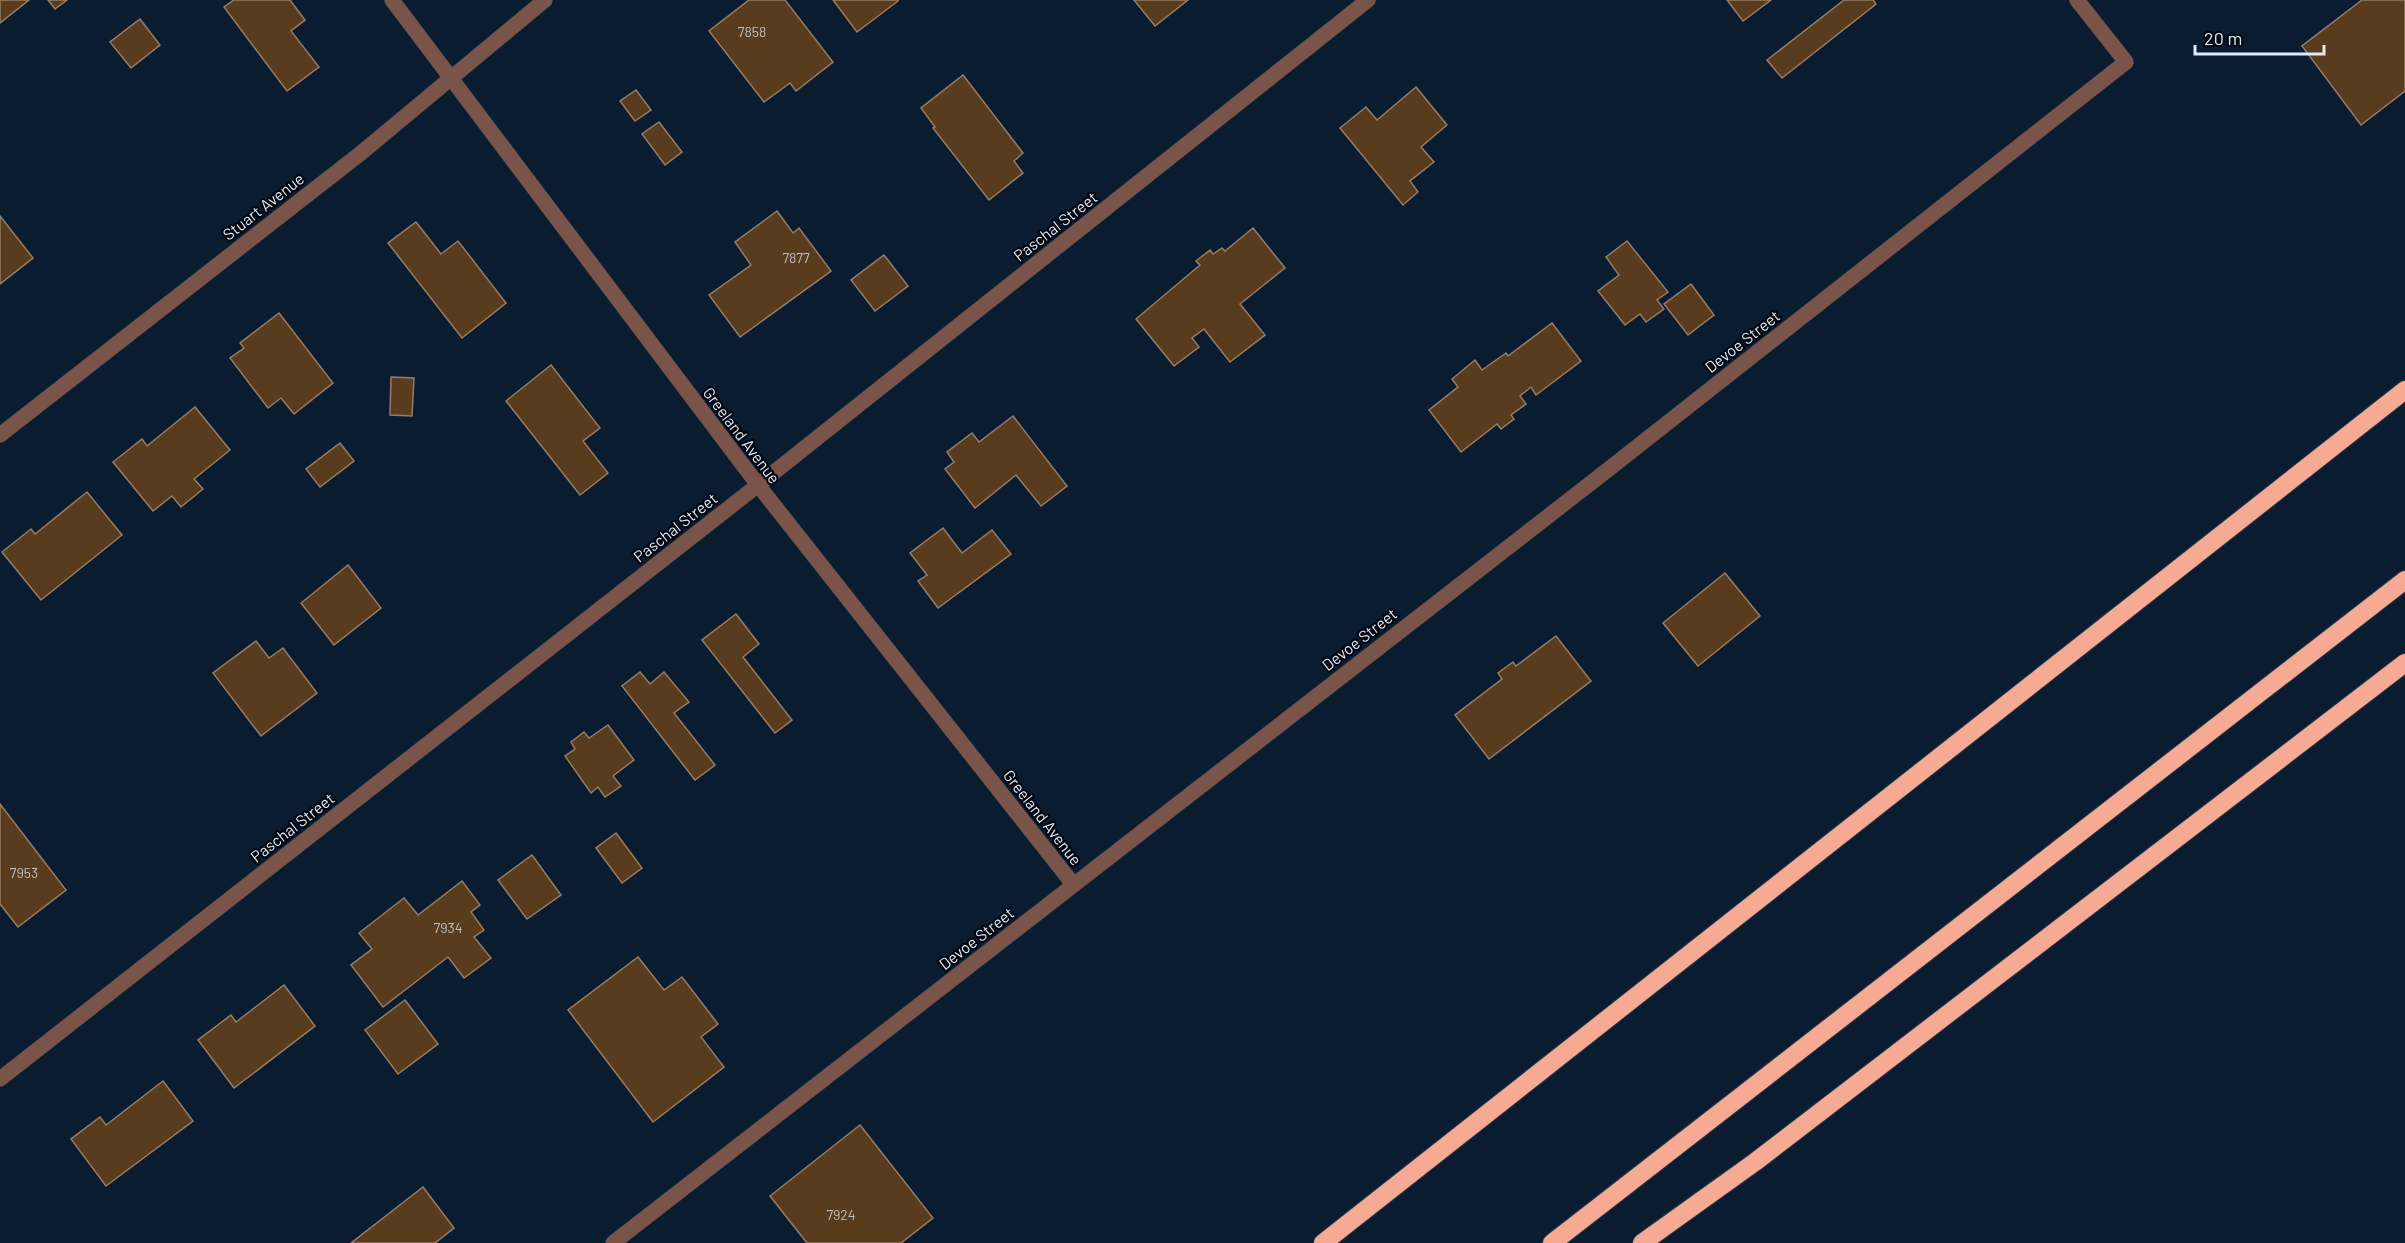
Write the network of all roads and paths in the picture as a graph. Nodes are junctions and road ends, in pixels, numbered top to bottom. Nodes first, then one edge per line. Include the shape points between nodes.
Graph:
1 (392, 0) edge
2 (545, 0) edge
3 (1368, 0) edge
4 (2077, 0) edge
5 (451, 78) junction
6 (2405, 390) edge
7 (0, 435) edge
8 (758, 485) junction
9 (2405, 580) edge
10 (2405, 663) edge
11 (1073, 885) junction
12 (0, 1079) edge
13 (613, 1243) edge
14 (1323, 1243) edge
15 (1552, 1243) edge
16 (1642, 1243) edge

1 - 5 street, Greeland Avenue
2 - 5 street, Stuart Avenue
3 - 8 street, Paschal Street
4 - 11 street, Devoe Street via 2126,62
5 - 7 street, Stuart Avenue
5 - 8 street, Greeland Avenue
6 - 14 highway
8 - 11 street, Greeland Avenue
8 - 12 street, Paschal Street
9 - 15 highway
10 - 16 highway via 1755,1162
11 - 13 street, Devoe Street

